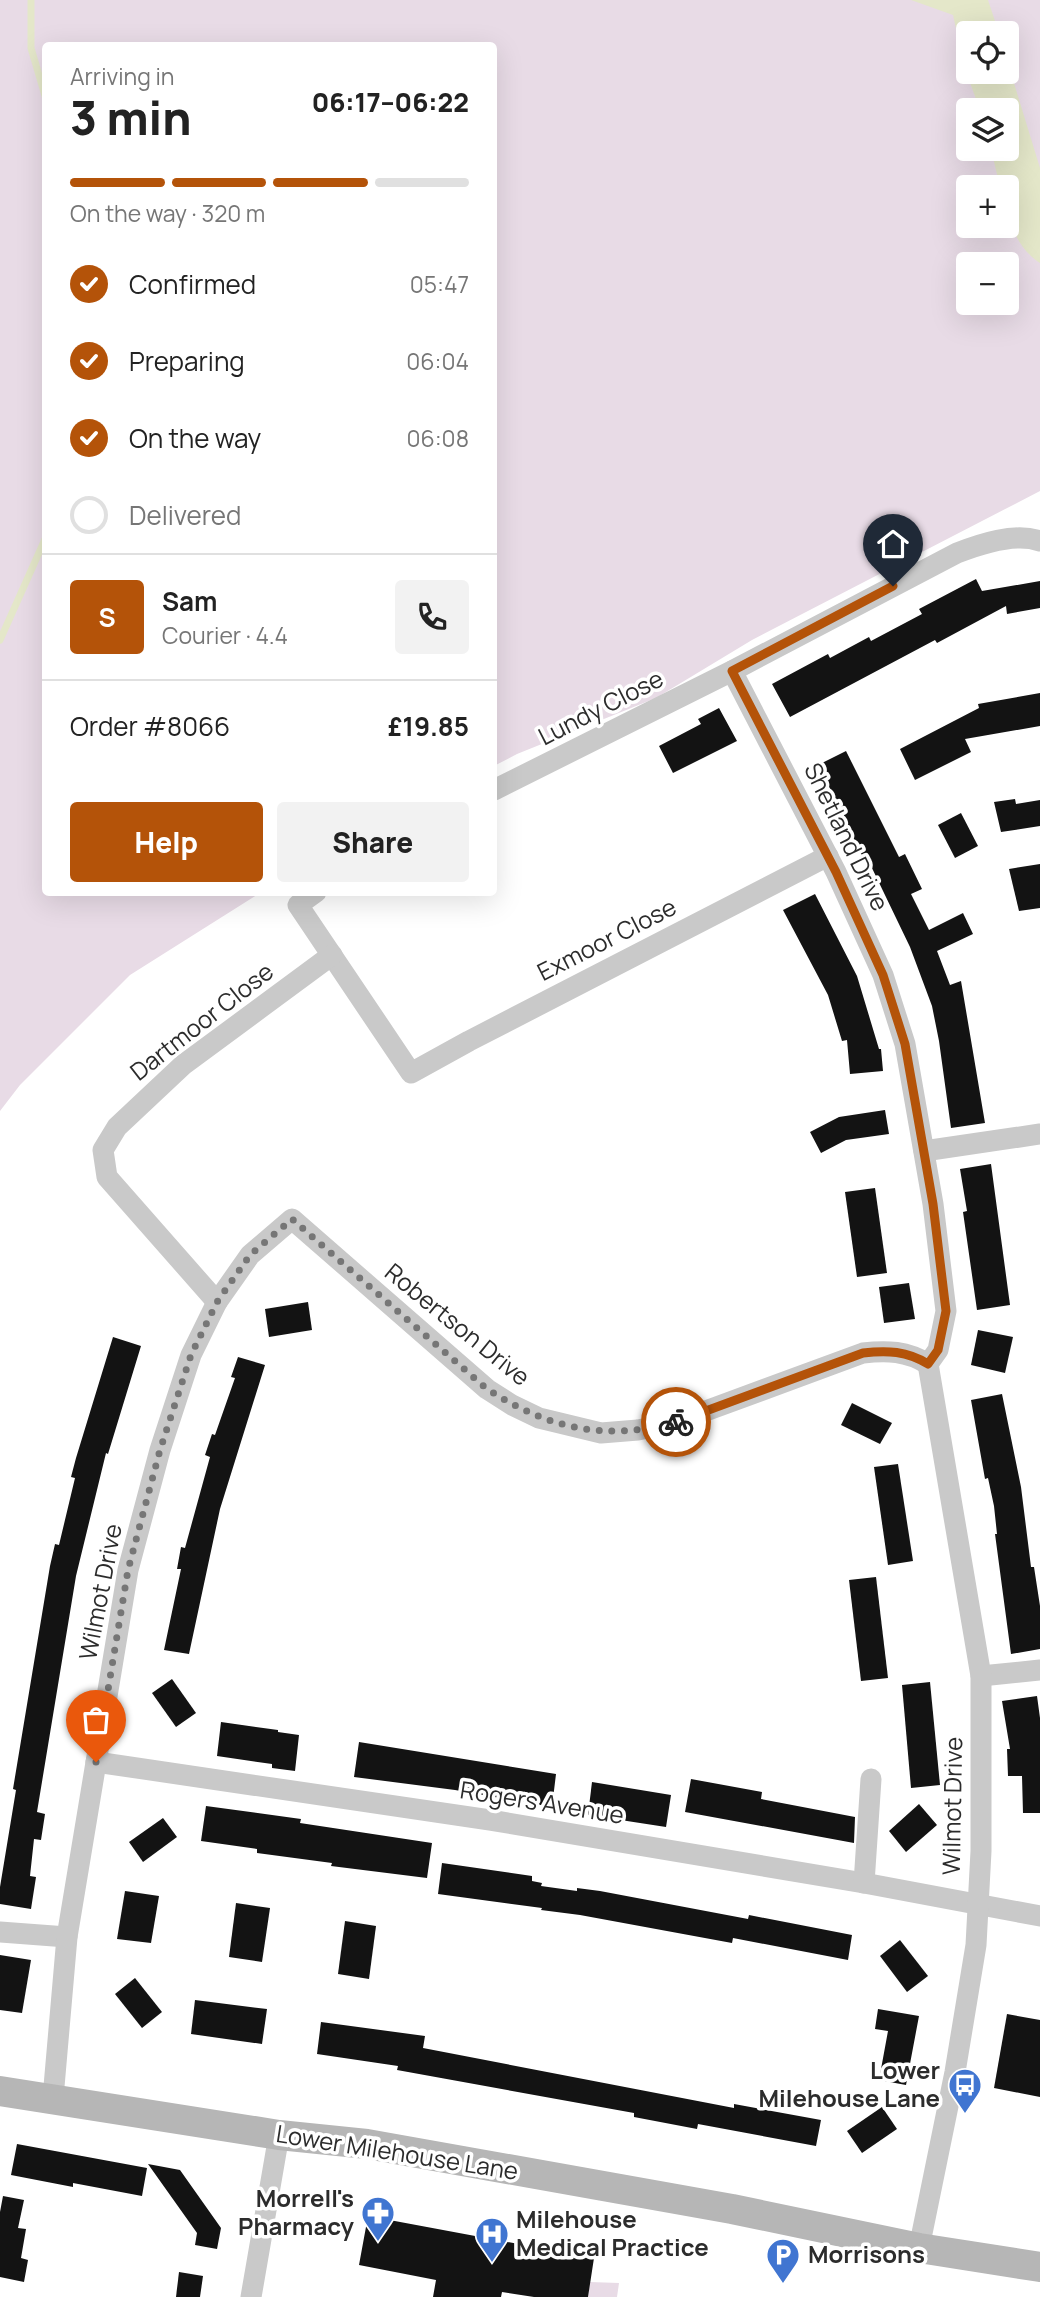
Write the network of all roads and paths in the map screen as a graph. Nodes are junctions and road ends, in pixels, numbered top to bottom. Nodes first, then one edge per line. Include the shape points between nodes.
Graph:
1 (1040, 541) edge
2 (732, 671) junction
3 (497, 788) edge
4 (828, 856) junction
5 (310, 896) edge
6 (332, 955) junction
7 (1040, 1134) edge
8 (924, 1151) junction
9 (292, 1219) joint
10 (217, 1302) junction
11 (928, 1364) junction
12 (1040, 1670) edge
13 (981, 1676) junction
14 (96, 1762) junction
15 (871, 1779) dead end
16 (864, 1883) junction
17 (978, 1905) junction
18 (1040, 1916) edge
19 (0, 1932) edge
20 (66, 1937) junction
21 (0, 2091) edge
22 (53, 2098) junction
23 (279, 2135) junction
24 (919, 2248) junction
25 (1040, 2267) edge
26 (251, 2297) edge

1 - 2 street via 994,541 957,553
2 - 3 street, Lundy Close
2 - 4 street, Shetland Drive
4 - 6 street, Exmoor Close via 411,1073
4 - 8 street, Shetland Drive via 887,987 905,1044
5 - 6 street via 298,905
6 - 10 street, Dartmoor Close via 183,1065 117,1127 103,1150 107,1177
7 - 8 street
8 - 11 street, Shetland Drive via 946,1311 938,1350
9 - 10 street, Wilmot Drive via 250,1255
9 - 11 street, Robertson Drive via 487,1389 539,1418 601,1433 673,1423 863,1353 901,1352
10 - 14 street, Wilmot Drive via 191,1355 128,1570
11 - 13 street, Wilmot Drive
12 - 13 street
13 - 17 street, Wilmot Drive
14 - 16 street, Rogers Avenue via 476,1818
14 - 20 street, Wilmot Drive
15 - 16 street
16 - 17 street, Rogers Avenue
17 - 18 street, Rogers Avenue
17 - 24 street, Wilmot Drive via 957,2060
19 - 20 street
20 - 22 street, Wilmot Drive
21 - 22 main road, Lower Milehouse Lane
22 - 23 main road, Lower Milehouse Lane
23 - 24 main road, Lower Milehouse Lane via 367,2144 732,2209
23 - 26 street
24 - 25 main road, Lower Milehouse Lane

